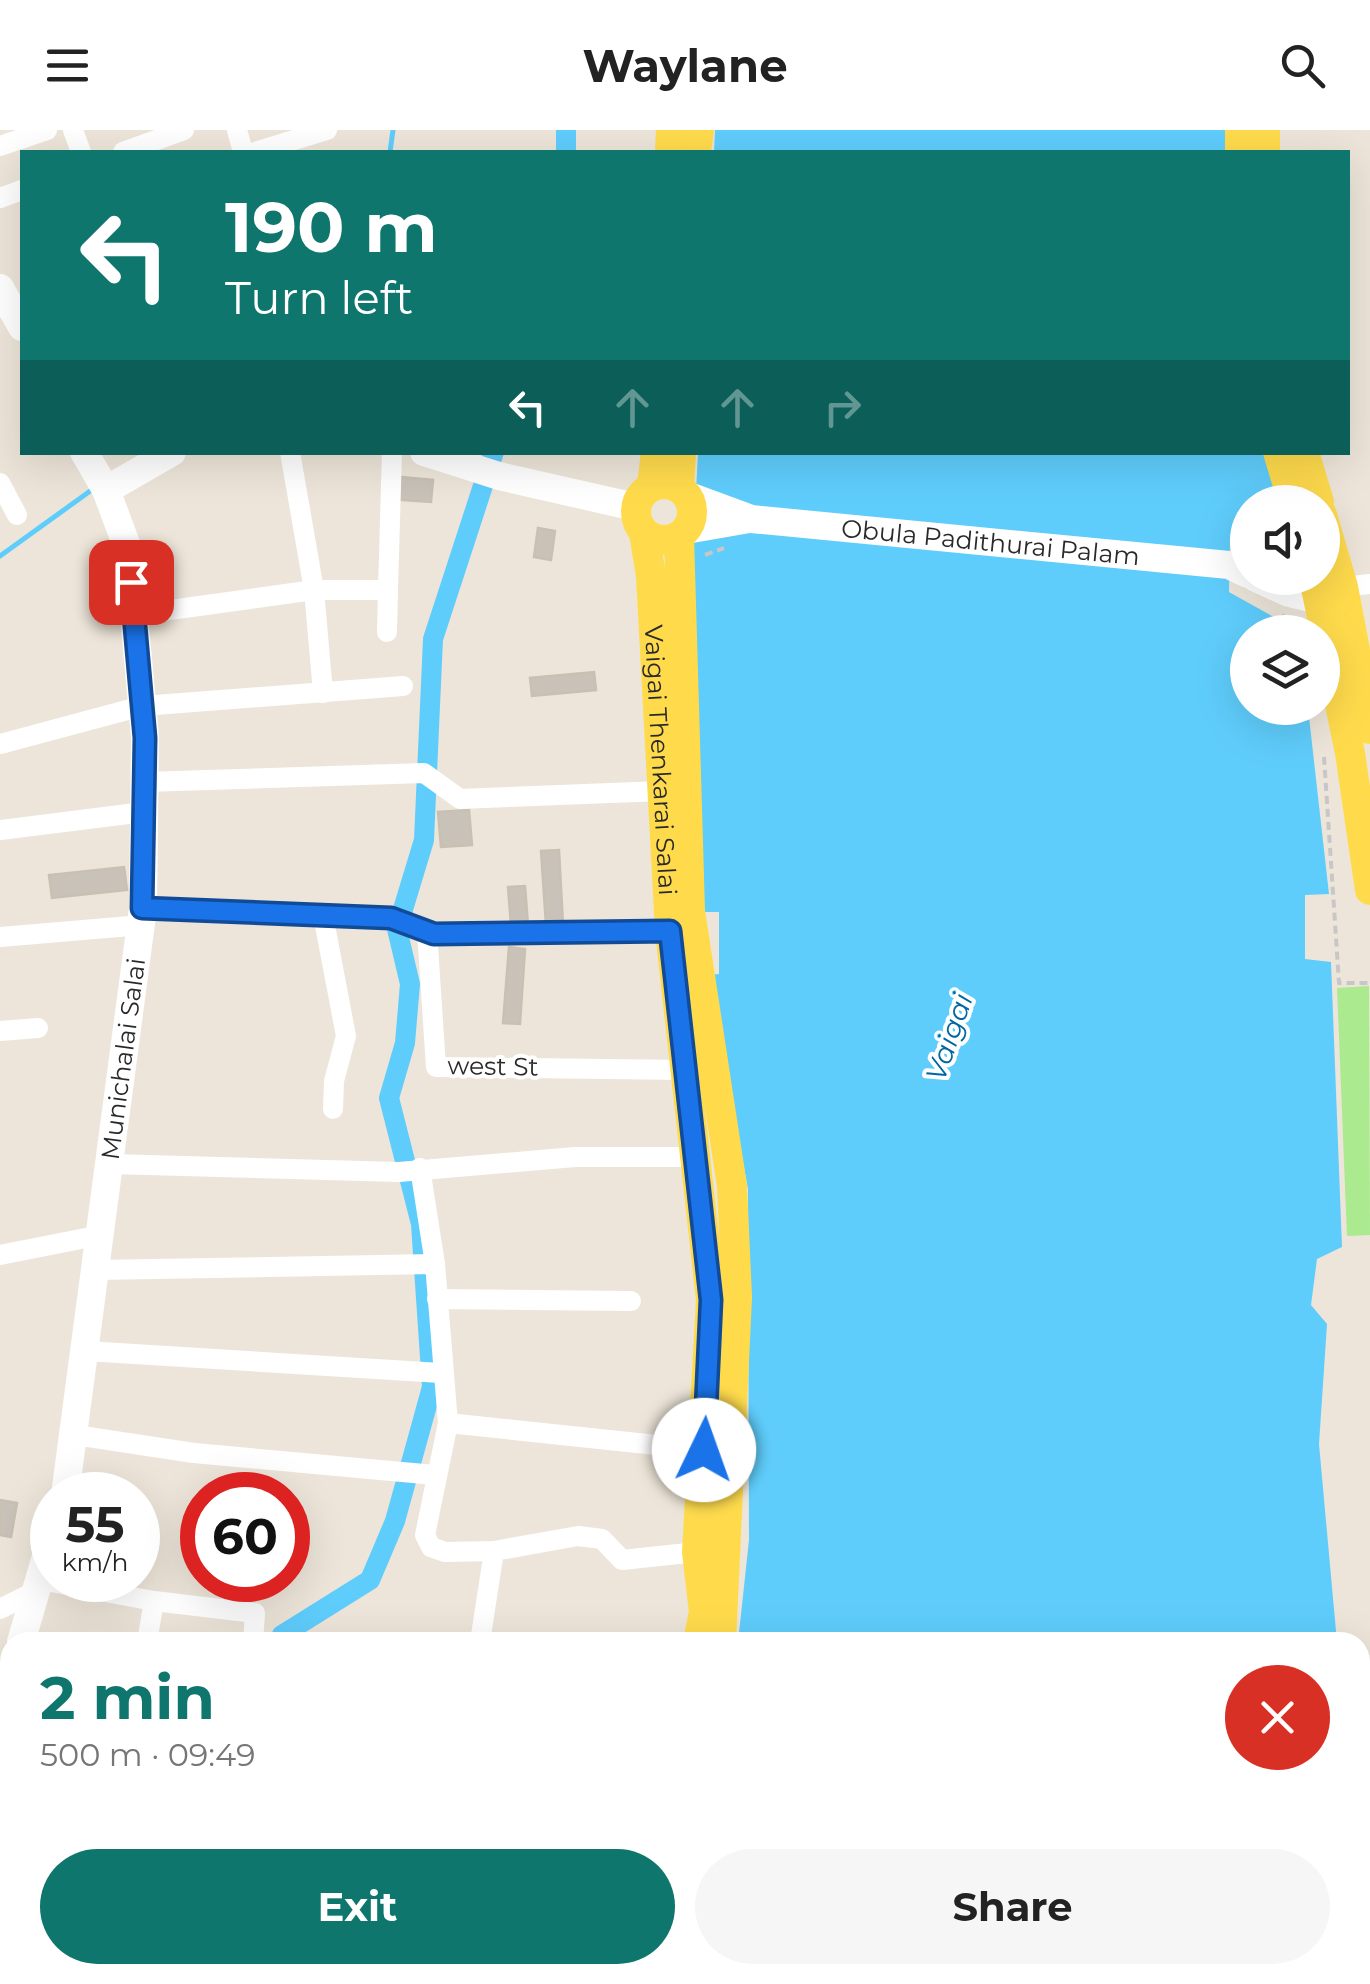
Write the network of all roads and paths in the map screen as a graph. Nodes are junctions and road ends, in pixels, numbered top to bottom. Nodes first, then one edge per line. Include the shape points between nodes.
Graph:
1 (47, 130) edge
2 (184, 130) edge
3 (327, 130) edge
4 (0, 146) edge
5 (152, 147) edge
6 (262, 150) edge
7 (0, 288) edge
8 (20, 323) edge
9 (159, 455) edge
10 (291, 455) edge
11 (392, 455) edge
12 (432, 455) edge
13 (656, 455) edge
14 (680, 455) edge
15 (1279, 455) edge
16 (1305, 455) edge
17 (94, 470) edge
18 (0, 483) edge
19 (1288, 485) edge
20 (1314, 485) edge
21 (659, 502) junction
22 (17, 515) dead end
23 (750, 519) junction
24 (682, 533) junction
25 (1230, 565) edge
26 (314, 590) junction
27 (388, 590) junction
28 (1325, 596) edge
29 (134, 615) junction
30 (388, 632) dead end
31 (403, 686) dead end
32 (323, 693) junction
33 (142, 706) junction
34 (1370, 729) edge
35 (0, 744) edge
36 (1324, 747) dead end
37 (144, 782) junction
38 (662, 791) junction
39 (144, 812) junction
40 (0, 830) edge
41 (1370, 890) edge
42 (323, 915) junction
43 (142, 917) junction
44 (409, 924) junction
45 (670, 931) junction
46 (0, 937) edge
47 (1370, 983) edge
48 (38, 1028) dead end
49 (0, 1031) edge
50 (684, 1070) junction
51 (333, 1109) dead end
52 (692, 1156) junction
53 (110, 1164) junction
54 (409, 1170) junction
55 (101, 1235) junction
56 (0, 1255) edge
57 (424, 1266) junction
58 (96, 1270) junction
59 (437, 1300) junction
60 (631, 1301) dead end
61 (86, 1351) junction
62 (430, 1373) junction
63 (448, 1422) junction
64 (74, 1435) junction
65 (704, 1450) junction
66 (68, 1472) edge
67 (419, 1474) junction
68 (494, 1551) junction
69 (697, 1552) junction
70 (30, 1590) edge
71 (33, 1602) edge
72 (154, 1602) edge
73 (160, 1602) edge
74 (0, 1609) edge
75 (24, 1632) edge
76 (149, 1632) edge
77 (254, 1632) edge
78 (482, 1632) edge
79 (700, 1632) edge
80 (721, 1632) edge

1 - 4 street
2 - 5 street
3 - 6 street
7 - 8 main road
9 - 17 main road
10 - 26 street
11 - 27 street
12 - 21 main road, Obula Padithurai Palam via 500,476
13 - 21 main road, Vaigai Thenkarai Salai
14 - 21 main road, Vaigai Thenkarai Salai
15 - 19 main road
16 - 20 main road
17 - 29 main road, Munichalai Salai via 128,549
18 - 22 street
21 - 23 main road, Obula Padithurai Palam
21 - 24 main road, Vaigai Thenkarai Salai via 692,513
21 - 24 main road via 661,540
21 - 38 main road, Vaigai Thenkarai Salai
23 - 24 main road, Obula Padithurai Palam
23 - 25 main road, Obula Padithurai Palam
24 - 80 main road, Vaigai Thenkarai Salai via 690,911 732,1186 737,1297
26 - 27 street
26 - 29 street
26 - 32 street
27 - 30 street
28 - 34 main road
28 - 41 main road
29 - 33 main road, Munichalai Salai
31 - 32 street
32 - 33 street
33 - 35 street
33 - 37 main road, Munichalai Salai
36 - 47 path via 1339,983
37 - 38 street via 430,776 460,800
37 - 39 main road, Munichalai Salai
38 - 45 main road, Vaigai Thenkarai Salai
39 - 40 street
39 - 43 main road, Munichalai Salai
42 - 43 street
42 - 44 street
42 - 51 street via 346,1036
43 - 46 street
43 - 53 main road, Munichalai Salai
44 - 45 street
44 - 50 street, west St via 436,1067
45 - 50 main road, Vaigai Thenkarai Salai
48 - 49 street
50 - 52 main road, Vaigai Thenkarai Salai
52 - 54 street
52 - 65 main road, Vaigai Thenkarai Salai via 711,1300
53 - 54 street
53 - 55 main road, Munichalai Salai
54 - 57 street
55 - 56 street
55 - 58 main road, Munichalai Salai
57 - 58 street
57 - 59 street
58 - 61 main road, Munichalai Salai
59 - 60 street
59 - 62 street
61 - 62 street
61 - 64 main road, Munichalai Salai
62 - 63 street
63 - 65 street
63 - 67 street
64 - 66 main road, Munichalai Salai
64 - 67 street
65 - 69 main road, Vaigai Thenkarai Salai
67 - 68 street via 431,1547
68 - 69 street via 578,1536 602,1539 622,1560
68 - 78 street
69 - 79 main road, Vaigai Thenkarai Salai
70 - 74 street
71 - 75 main road
72 - 76 street
73 - 77 street via 255,1612

